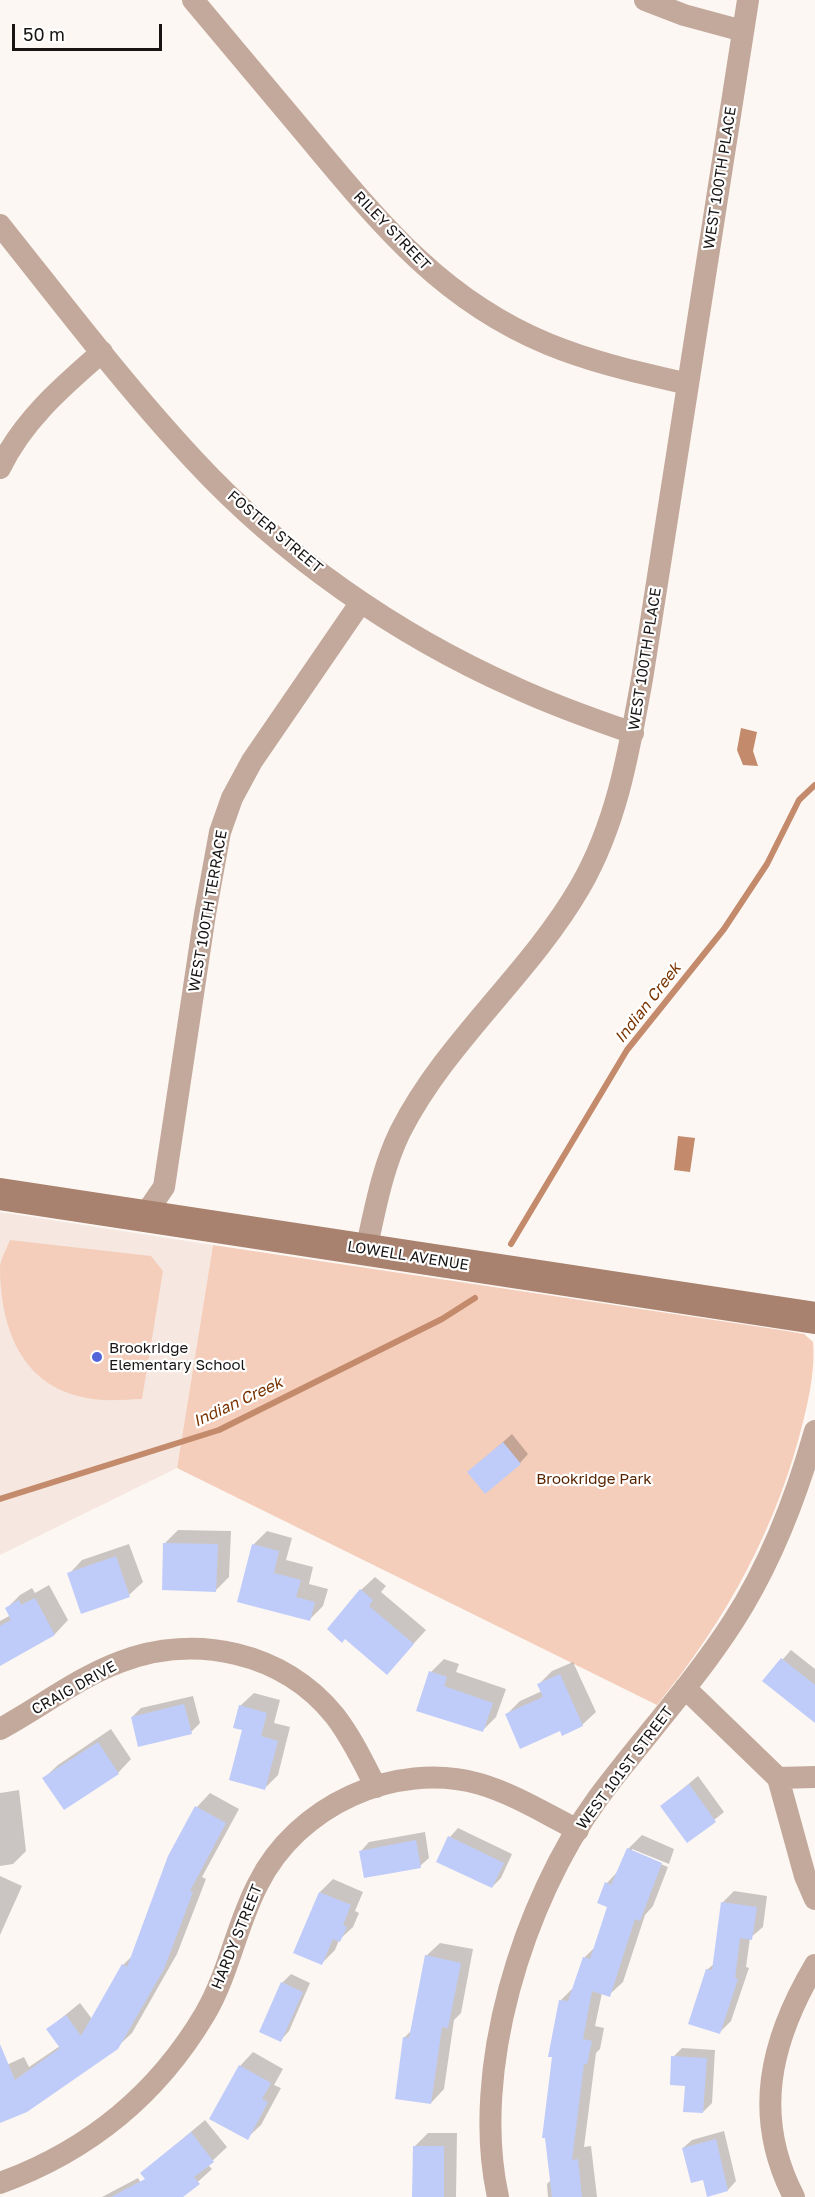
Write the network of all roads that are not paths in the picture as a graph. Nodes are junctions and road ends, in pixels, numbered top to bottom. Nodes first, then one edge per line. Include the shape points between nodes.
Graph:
1 (194, 0) edge
2 (645, 0) edge
3 (748, 0) edge
4 (743, 30) junction
5 (0, 225) edge
6 (102, 352) junction
7 (688, 384) junction
8 (0, 468) edge
9 (361, 602) junction
10 (633, 733) junction
11 (0, 1194) edge
12 (144, 1216) junction
13 (366, 1250) junction
14 (815, 1318) edge
15 (815, 1431) edge
16 (685, 1688) junction
17 (0, 1729) edge
18 (815, 1777) edge
19 (778, 1778) junction
20 (376, 1787) junction
21 (578, 1830) junction
22 (815, 1899) edge
23 (815, 1965) edge
24 (0, 2183) edge
25 (498, 2197) edge
26 (794, 2197) edge

1 - 7 street, RILEY STREET via 378,220 413,257 454,290 548,344 603,364
2 - 4 street
3 - 4 street, WEST 100TH PLACE
4 - 7 street, WEST 100TH PLACE
5 - 6 street, FOSTER STREET
6 - 8 street via 27,425
6 - 9 street, FOSTER STREET via 194,461 258,521
7 - 10 street, WEST 100TH PLACE
9 - 10 street, FOSTER STREET via 425,642 511,686
9 - 12 street, WEST 100TH TERRACE via 252,760 232,798 220,832 205,914 164,1187
10 - 13 street, WEST 100TH PLACE via 604,838 581,886 550,935 426,1087 385,1169
11 - 12 street, LOWELL AVENUE
12 - 13 street, LOWELL AVENUE
13 - 14 street, LOWELL AVENUE
15 - 16 street, WEST 101ST STREET via 800,1482 769,1560 734,1620
16 - 19 street
16 - 21 street, WEST 101ST STREET
17 - 20 street, CRAIG DRIVE via 119,1662 162,1650 206,1648 261,1661 309,1690 336,1718
18 - 19 street
19 - 22 street
20 - 21 street, HARDY STREET via 412,1779 460,1780 511,1795
20 - 24 street, HARDY STREET via 322,1811 273,1858 250,1900 228,1965 206,2013 151,2088 78,2148
21 - 25 street, WEST 101ST STREET via 537,1907 518,1956 503,2016 494,2070 491,2128
23 - 26 street via 795,2000 773,2065 772,2138 782,2174

